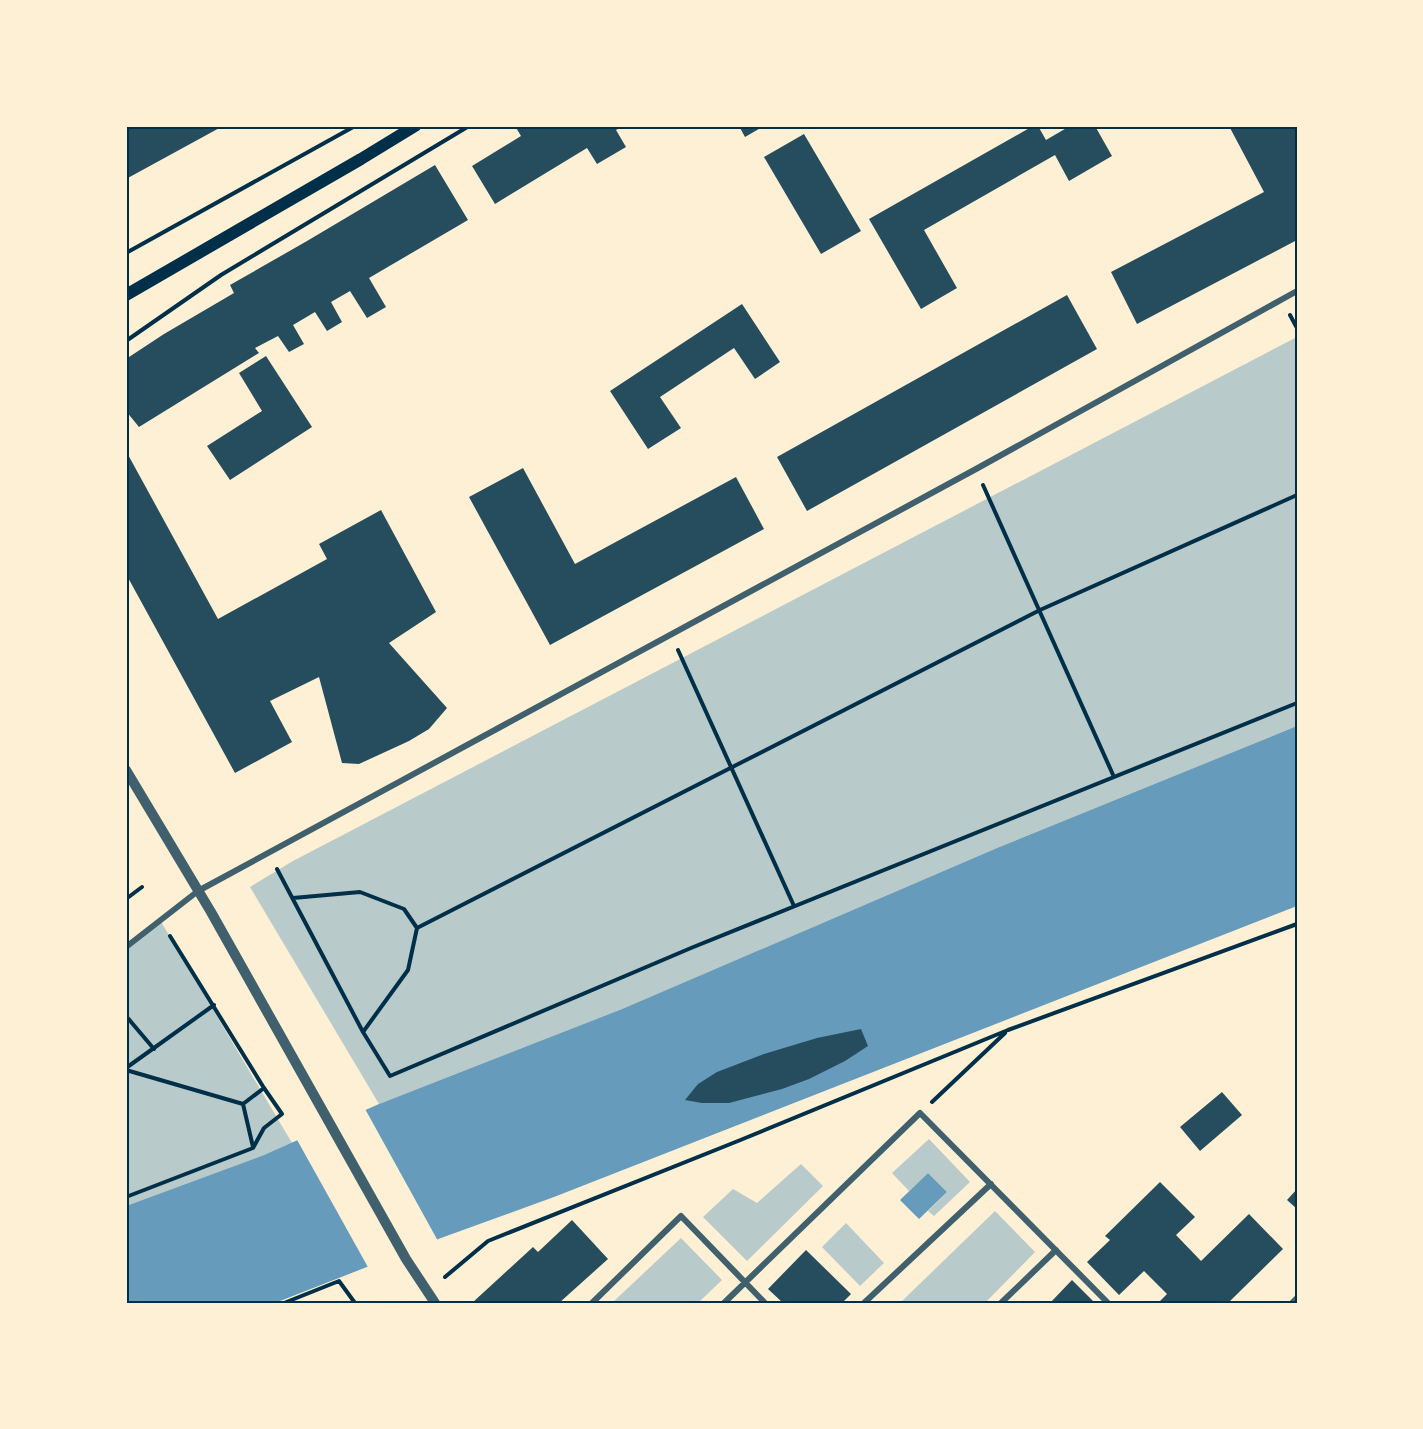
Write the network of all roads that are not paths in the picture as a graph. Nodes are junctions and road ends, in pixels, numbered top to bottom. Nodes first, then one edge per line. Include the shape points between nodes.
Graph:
1 (415, 126) edge
2 (1297, 291) edge
3 (126, 295) edge
4 (126, 770) edge
5 (198, 891) junction
6 (126, 946) edge
7 (991, 1184) junction
8 (1056, 1250) junction
9 (745, 1283) junction
10 (1297, 1298) edge
11 (435, 1303) edge
12 (592, 1303) edge
13 (724, 1303) edge
14 (765, 1303) edge
15 (864, 1303) edge
16 (1001, 1303) edge
17 (1108, 1303) edge
18 (1292, 1303) edge

1 - 3 main road
2 - 5 street
4 - 5 street
5 - 6 street
5 - 11 street via 406,1259
7 - 8 street
7 - 9 street via 920,1113
7 - 15 street
8 - 16 street
8 - 17 street
9 - 12 street via 681,1216
9 - 13 street
9 - 14 street
10 - 18 street

